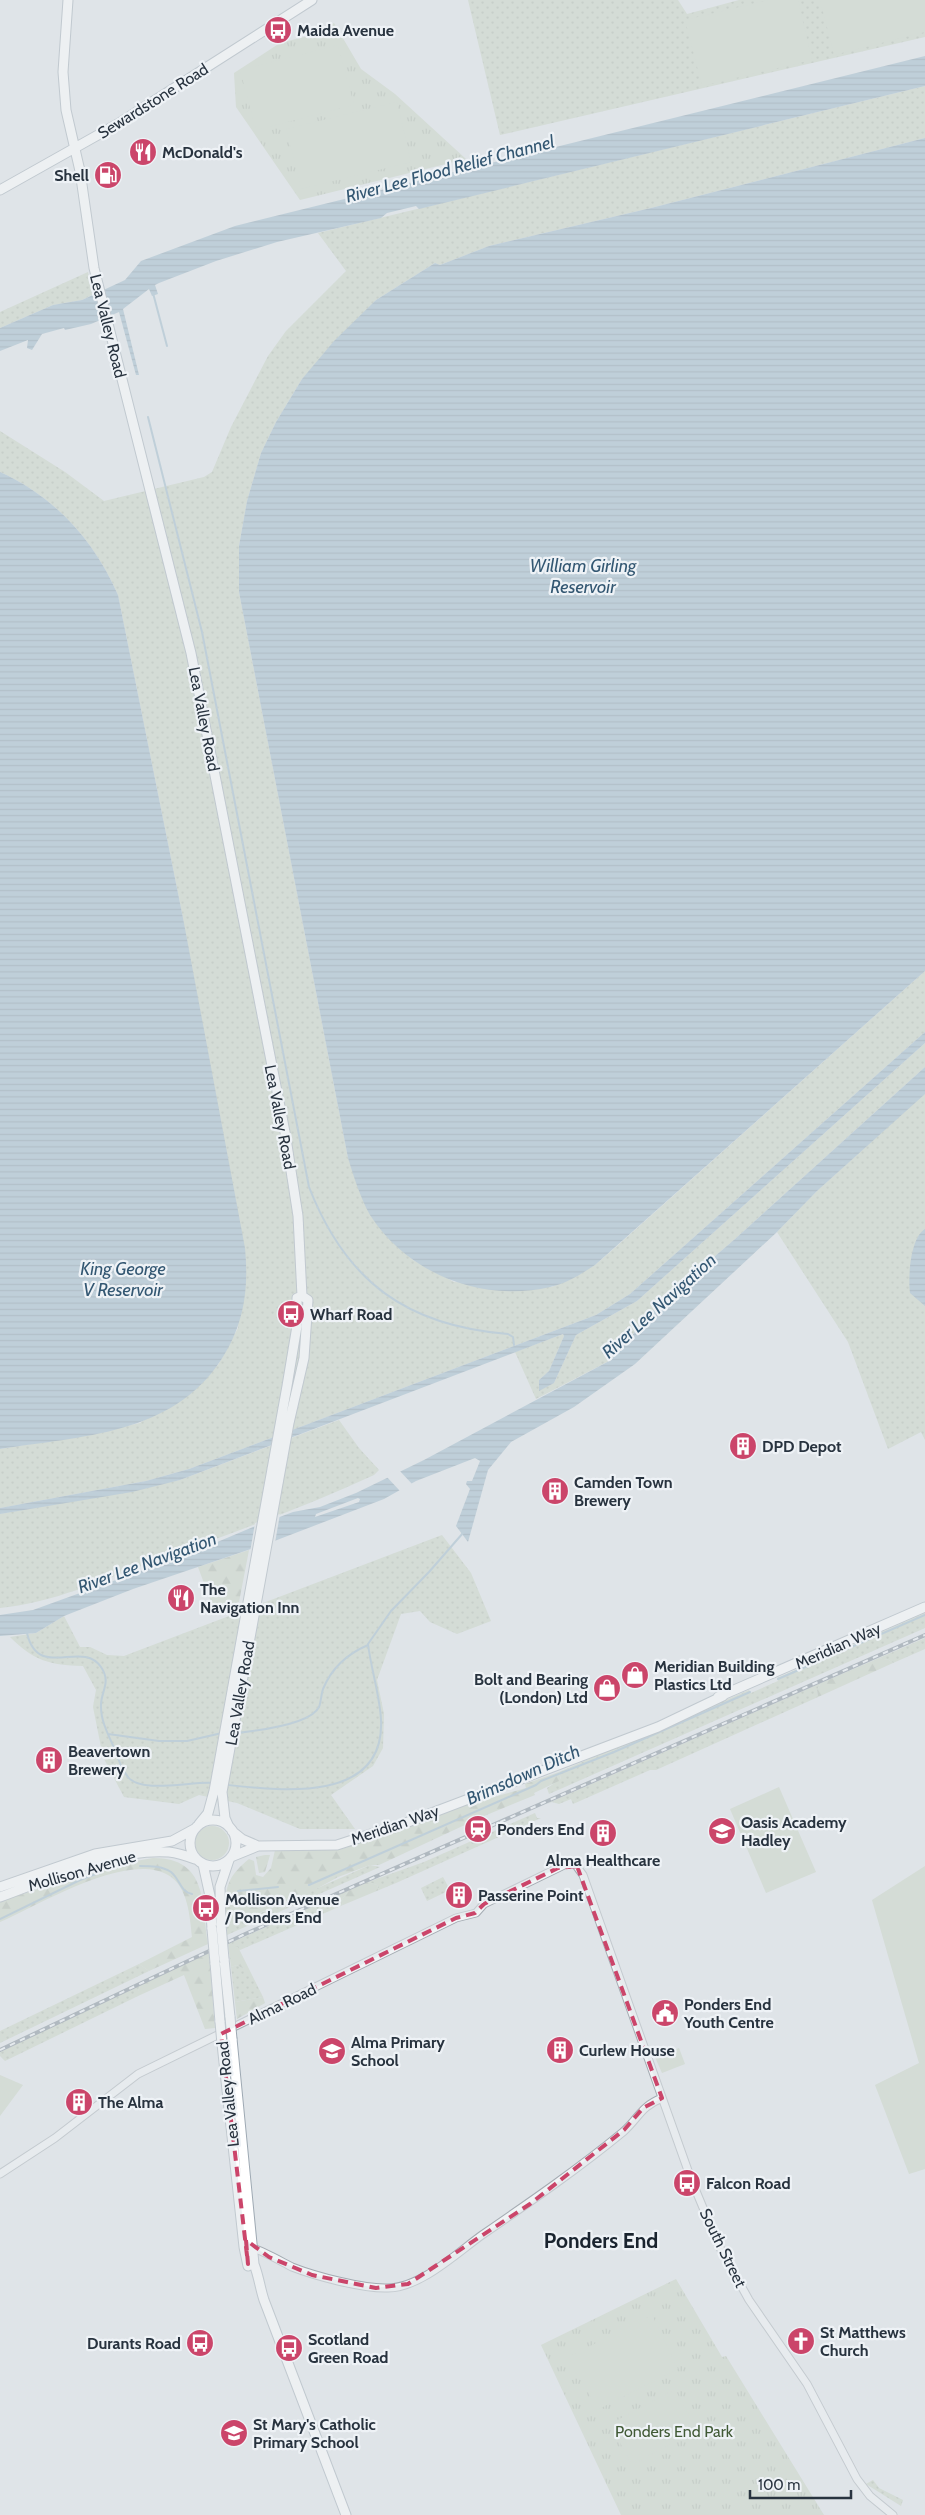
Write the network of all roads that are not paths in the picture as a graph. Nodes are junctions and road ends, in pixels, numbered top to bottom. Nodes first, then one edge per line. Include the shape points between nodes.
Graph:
1 (68, 0) edge
2 (312, 0) edge
3 (75, 149) junction
4 (0, 190) edge
5 (285, 1423) junction
6 (925, 1607) edge
7 (233, 1710) junction
8 (218, 1792) junction
9 (198, 1826) junction
10 (230, 1829) junction
11 (258, 1846) junction
12 (230, 1859) junction
13 (199, 1862) junction
14 (577, 1866) joint
15 (0, 1887) edge
16 (0, 1897) edge
17 (217, 1927) junction
18 (662, 2098) junction
19 (0, 2174) edge
20 (251, 2248) junction
21 (269, 2257) junction
22 (251, 2264) junction
23 (346, 2515) edge
24 (894, 2515) edge

1 - 3 main road, Lea Valley Road via 63,72 66,110
2 - 3 main road, Sewardstone Road
3 - 4 main road, Sewardstone Road
3 - 5 main road, Lea Valley Road via 96,280 191,653 298,1216 302,1296 308,1300 306,1344
5 - 7 main road, Lea Valley Road via 255,1609
5 - 7 main road, Lea Valley Road via 246,1613
6 - 11 main road, Meridian Way via 610,1745 408,1822 336,1845
7 - 8 main road, Lea Valley Road
8 - 9 main road, Lea Valley Road
8 - 10 main road, Lea Valley Road
9 - 10 main road via 211,1820 222,1822
9 - 13 main road via 189,1844
9 - 15 main road, Mollison Avenue via 172,1841 95,1854
10 - 11 main road, Meridian Way
10 - 12 main road via 236,1845
11 - 12 main road, Meridian Way
12 - 13 main road via 222,1865 210,1867
12 - 17 main road, Lea Valley Road via 220,1886
13 - 16 main road, Mollison Avenue via 170,1852 130,1856 79,1869
13 - 17 main road, Lea Valley Road
14 - 18 street, South Street via 583,1875
14 - 19 street, Alma Road via 571,1863 558,1868 484,1904 476,1913 456,1918 138,2074 55,2138
17 - 20 main road, Lea Valley Road, bridge via 224,1959
17 - 22 main road, Lea Valley Road, bridge via 214,1963 222,2044 244,2247
18 - 21 street via 643,2108 624,2130 530,2204 408,2284 386,2288 365,2286 312,2275
18 - 24 street, South Street via 699,2201 728,2263 753,2306 807,2384 857,2479 870,2496
20 - 21 street via 257,2248
20 - 22 main road, Lea Valley Road via 247,2250
21 - 22 street
22 - 23 main road, Lea Valley Road via 254,2281 260,2288

